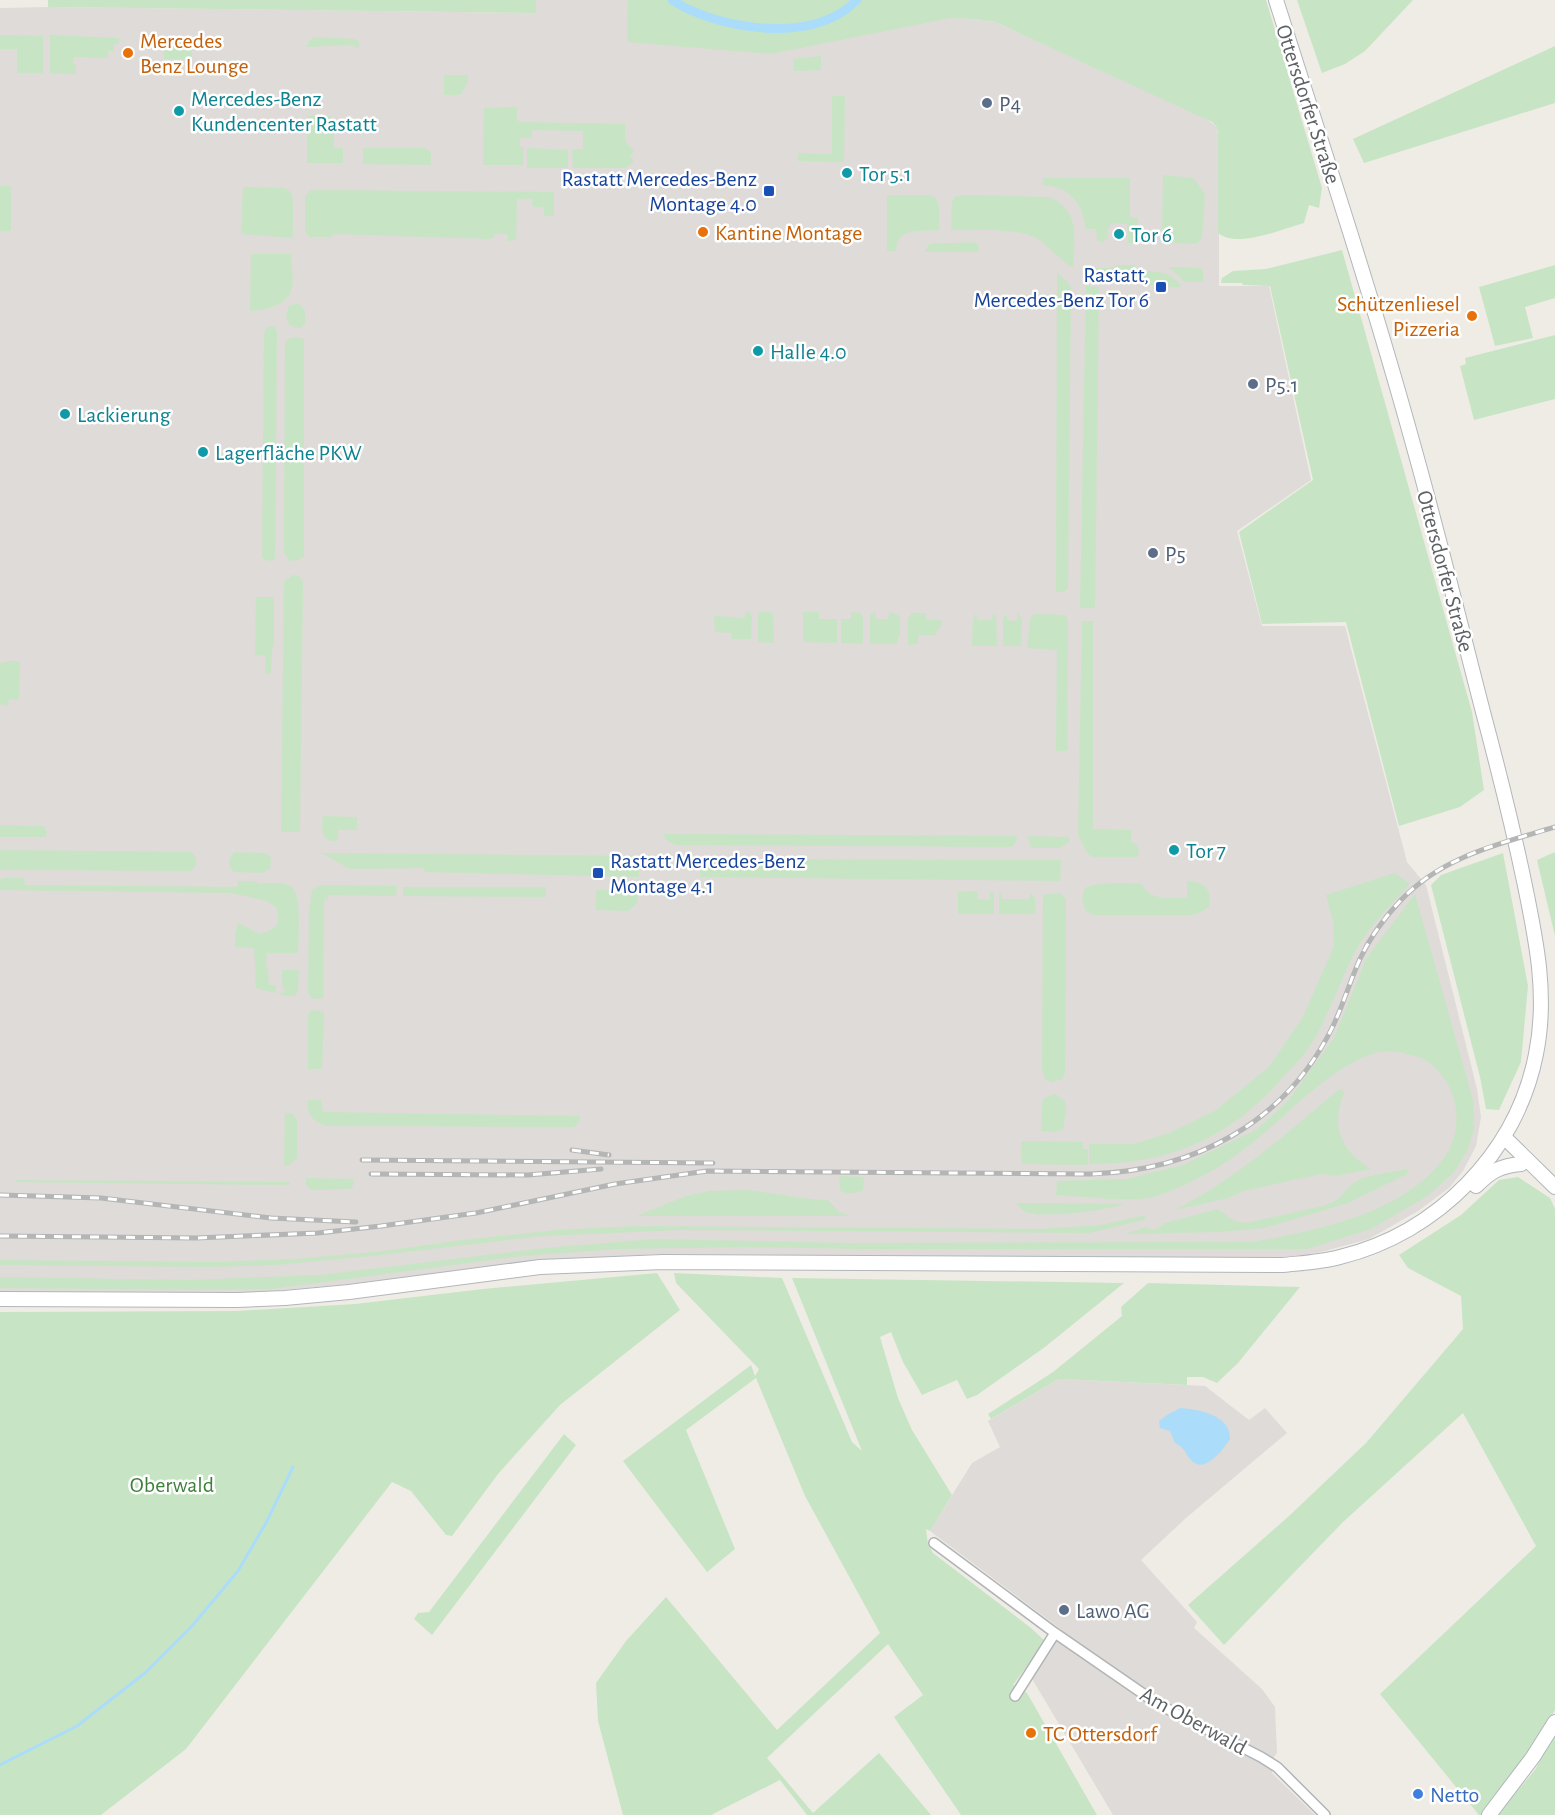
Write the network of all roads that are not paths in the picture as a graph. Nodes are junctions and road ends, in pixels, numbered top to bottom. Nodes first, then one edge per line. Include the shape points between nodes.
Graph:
1 (1276, 0) edge
2 (1501, 1142) junction
3 (1521, 1164) junction
4 (1541, 1173) junction
5 (1555, 1187) edge
6 (1440, 1209) junction
7 (0, 1299) edge
8 (934, 1543) dead end
9 (1055, 1633) junction
10 (1015, 1696) dead end
11 (1555, 1722) edge
12 (1325, 1815) edge
13 (1489, 1815) edge

1 - 2 street, Ottersdorfer Straße via 1413,443 1496,760 1537,944 1542,992 1536,1056 1519,1109
2 - 3 street
2 - 4 street
2 - 6 street, Ottersdorfer Straße via 1482,1168
3 - 4 street
3 - 6 street via 1494,1170 1459,1202
4 - 5 street
6 - 7 street via 1371,1248 1313,1263 1283,1265 602,1263 499,1271 285,1298
8 - 9 street, Am Oberwald
9 - 10 street
9 - 12 street, Am Oberwald via 1158,1704 1277,1767
11 - 13 street

